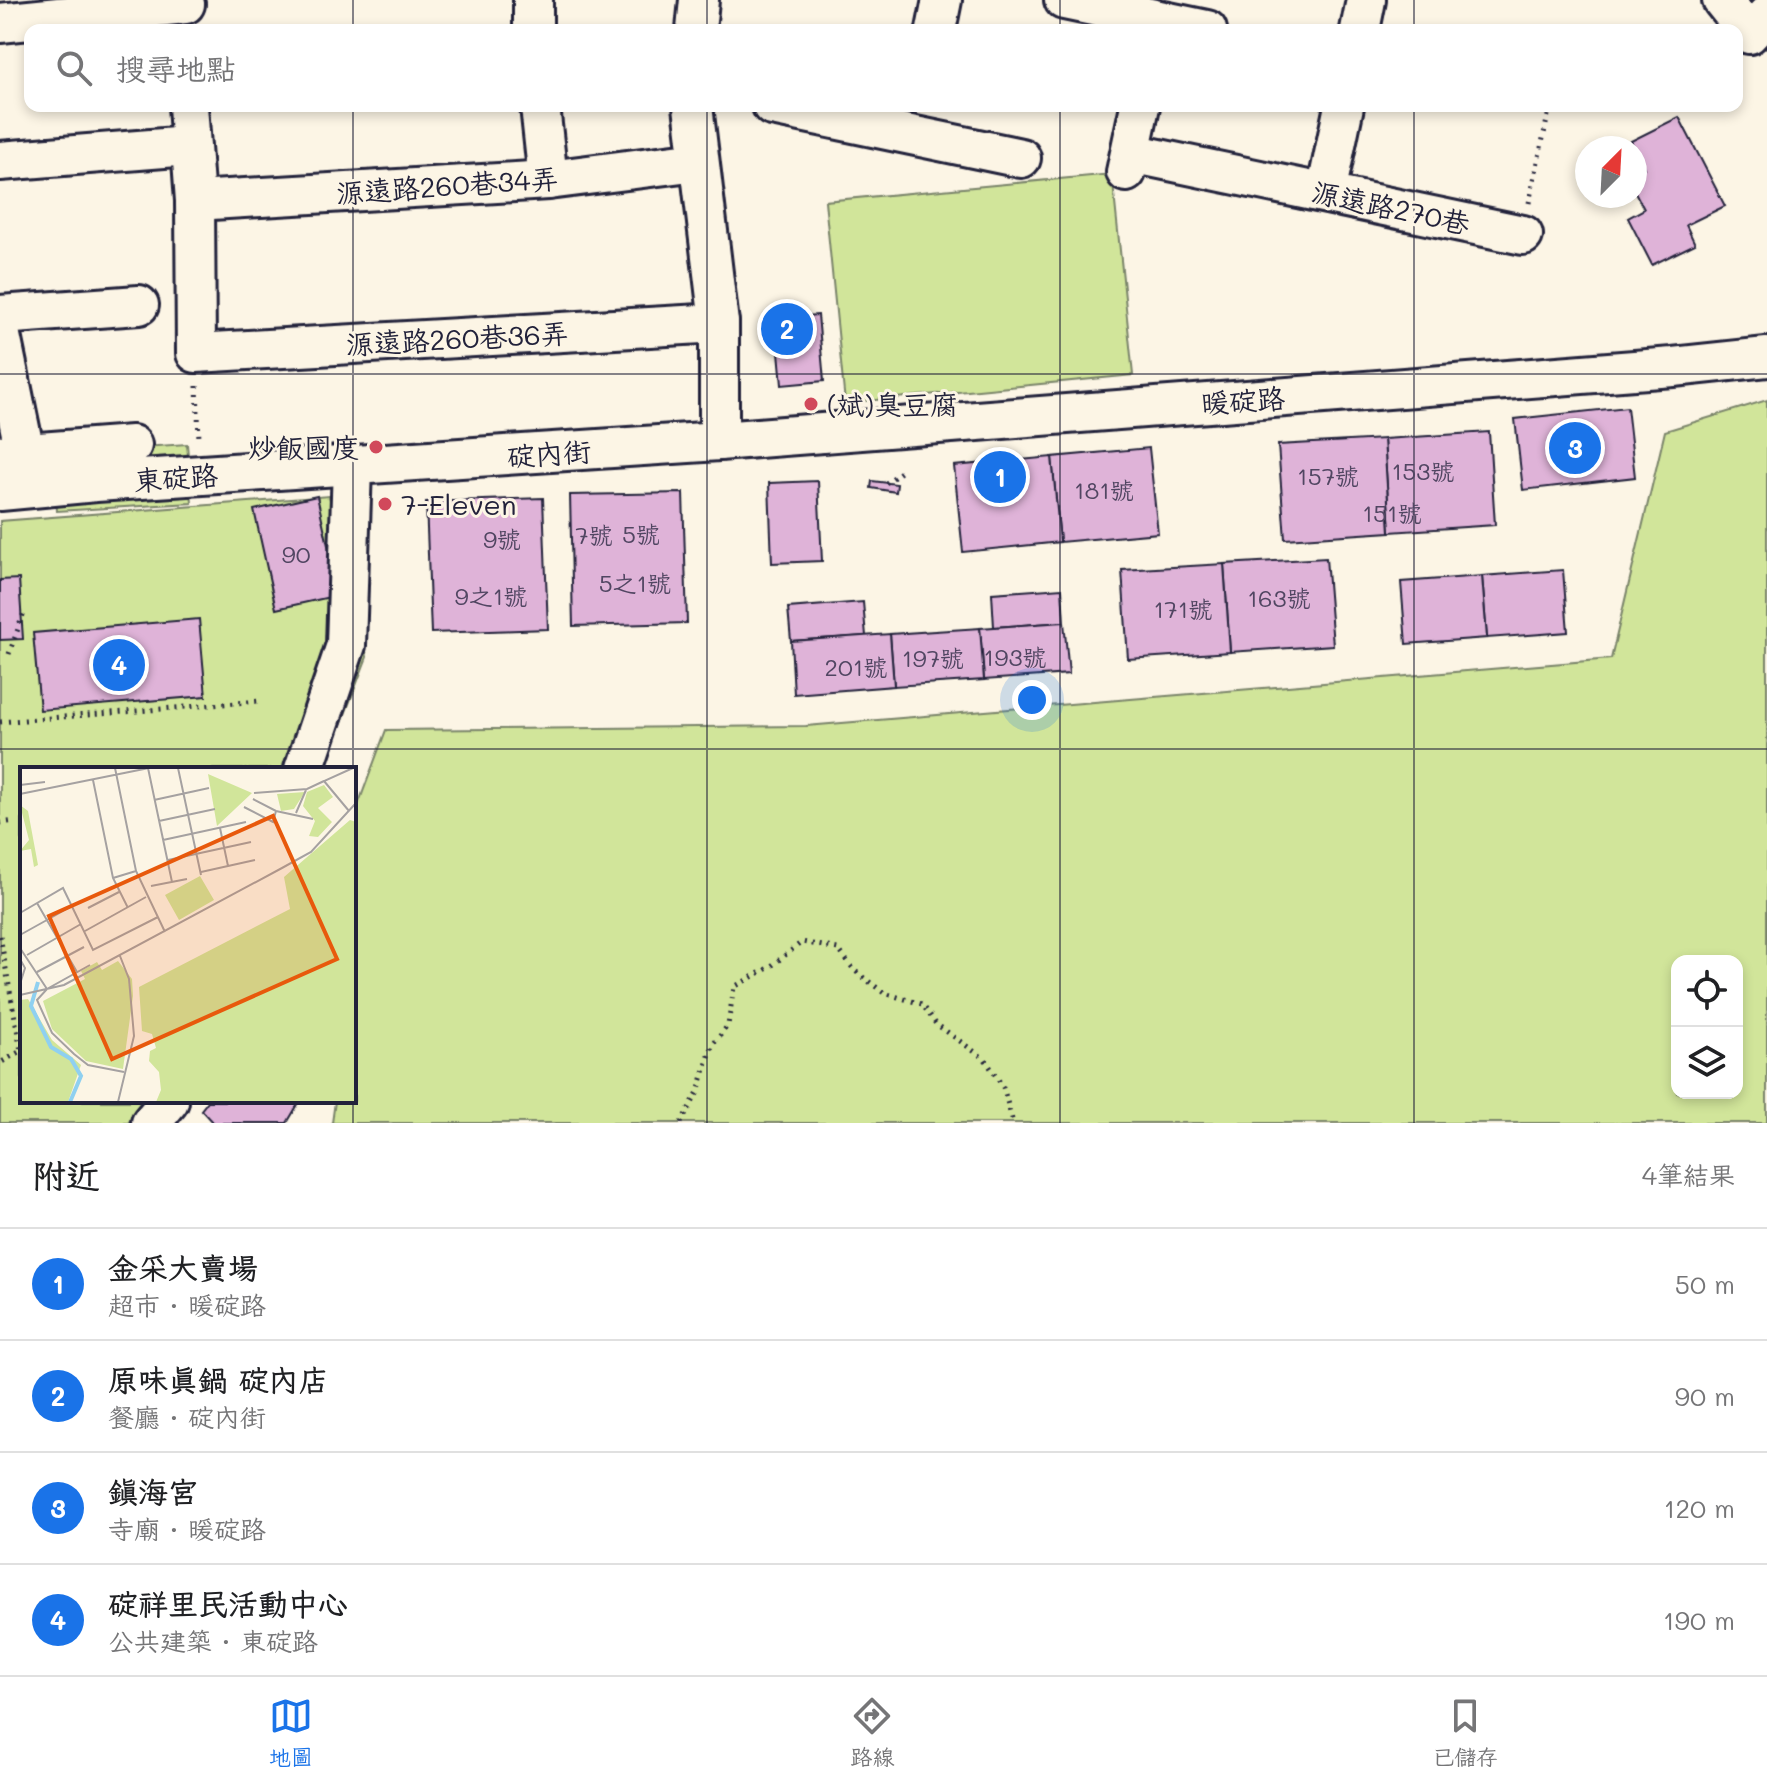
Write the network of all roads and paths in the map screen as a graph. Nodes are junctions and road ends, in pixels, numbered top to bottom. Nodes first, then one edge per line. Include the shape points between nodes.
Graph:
1 (533, 0) edge
2 (699, 0) edge
3 (942, 0) edge
4 (1064, 0) edge
5 (1366, 0) edge
6 (1722, 0) edge
7 (185, 11) edge
8 (1767, 15) edge
9 (1159, 17) edge
10 (0, 23) edge
11 (533, 24) edge
12 (697, 24) edge
13 (937, 24) edge
14 (1185, 24) edge
15 (1361, 24) edge
16 (1741, 24) edge
17 (1743, 26) edge
18 (188, 112) edge
19 (541, 112) edge
20 (694, 112) edge
21 (826, 112) edge
22 (1139, 112) edge
23 (1343, 112) edge
24 (1549, 112) edge
25 (917, 122) edge
26 (189, 146) junction
27 (1021, 158) dead end
28 (0, 161) edge
29 (698, 161) junction
30 (548, 180) junction
31 (1326, 193) junction
32 (195, 201) junction
33 (1523, 235) joint
34 (139, 305) dead end
35 (0, 315) edge
36 (719, 323) junction
37 (0, 331) edge
38 (196, 353) junction
39 (1767, 357) edge
40 (719, 441) junction
41 (132, 445) dead end
42 (199, 448) dead end
43 (12, 454) edge
44 (352, 467) junction
45 (905, 469) dead end
46 (886, 483) dead end
47 (0, 491) edge
48 (24, 612) dead end
49 (9, 654) dead end
50 (261, 701) dead end
51 (0, 722) edge
52 (305, 767) edge
53 (15, 821) dead end
54 (0, 823) edge
55 (0, 936) edge
56 (14, 1020) junction
57 (20, 1025) edge
58 (20, 1047) edge
59 (20, 1052) edge
60 (0, 1063) edge
61 (167, 1103) edge
62 (151, 1123) edge
63 (681, 1123) edge
64 (1013, 1123) edge

1 - 11 street
2 - 12 street
3 - 13 street
4 - 9 street
5 - 15 street
6 - 16 street
7 - 10 street
8 - 17 street via 1749,34
9 - 14 street
18 - 26 street
19 - 30 street
20 - 29 street
21 - 25 street
22 - 31 street, 源遠路270巷 via 1129,162
23 - 31 street
24 - 33 path
25 - 27 street
26 - 28 street
26 - 32 street
29 - 30 street, 源遠路260巷34弄
29 - 36 street
30 - 32 street, 源遠路260巷34弄
31 - 33 street, 源遠路270巷
32 - 38 street
34 - 35 street
36 - 38 street, 源遠路260巷36弄
36 - 40 street
37 - 43 street
38 - 42 path
39 - 40 street, 暖碇路
40 - 44 street, 碇內街
41 - 43 street
44 - 47 street, 東碇路
44 - 52 street via 346,645
45 - 46 path
48 - 49 path
50 - 51 path
53 - 54 path
55 - 56 path
56 - 57 path
56 - 58 path
59 - 60 path
61 - 62 street
63 - 64 path via 698,1092 712,1046 728,1025 734,987 802,942 838,949 855,971 884,993 922,1004 936,1024 985,1059 1003,1087

